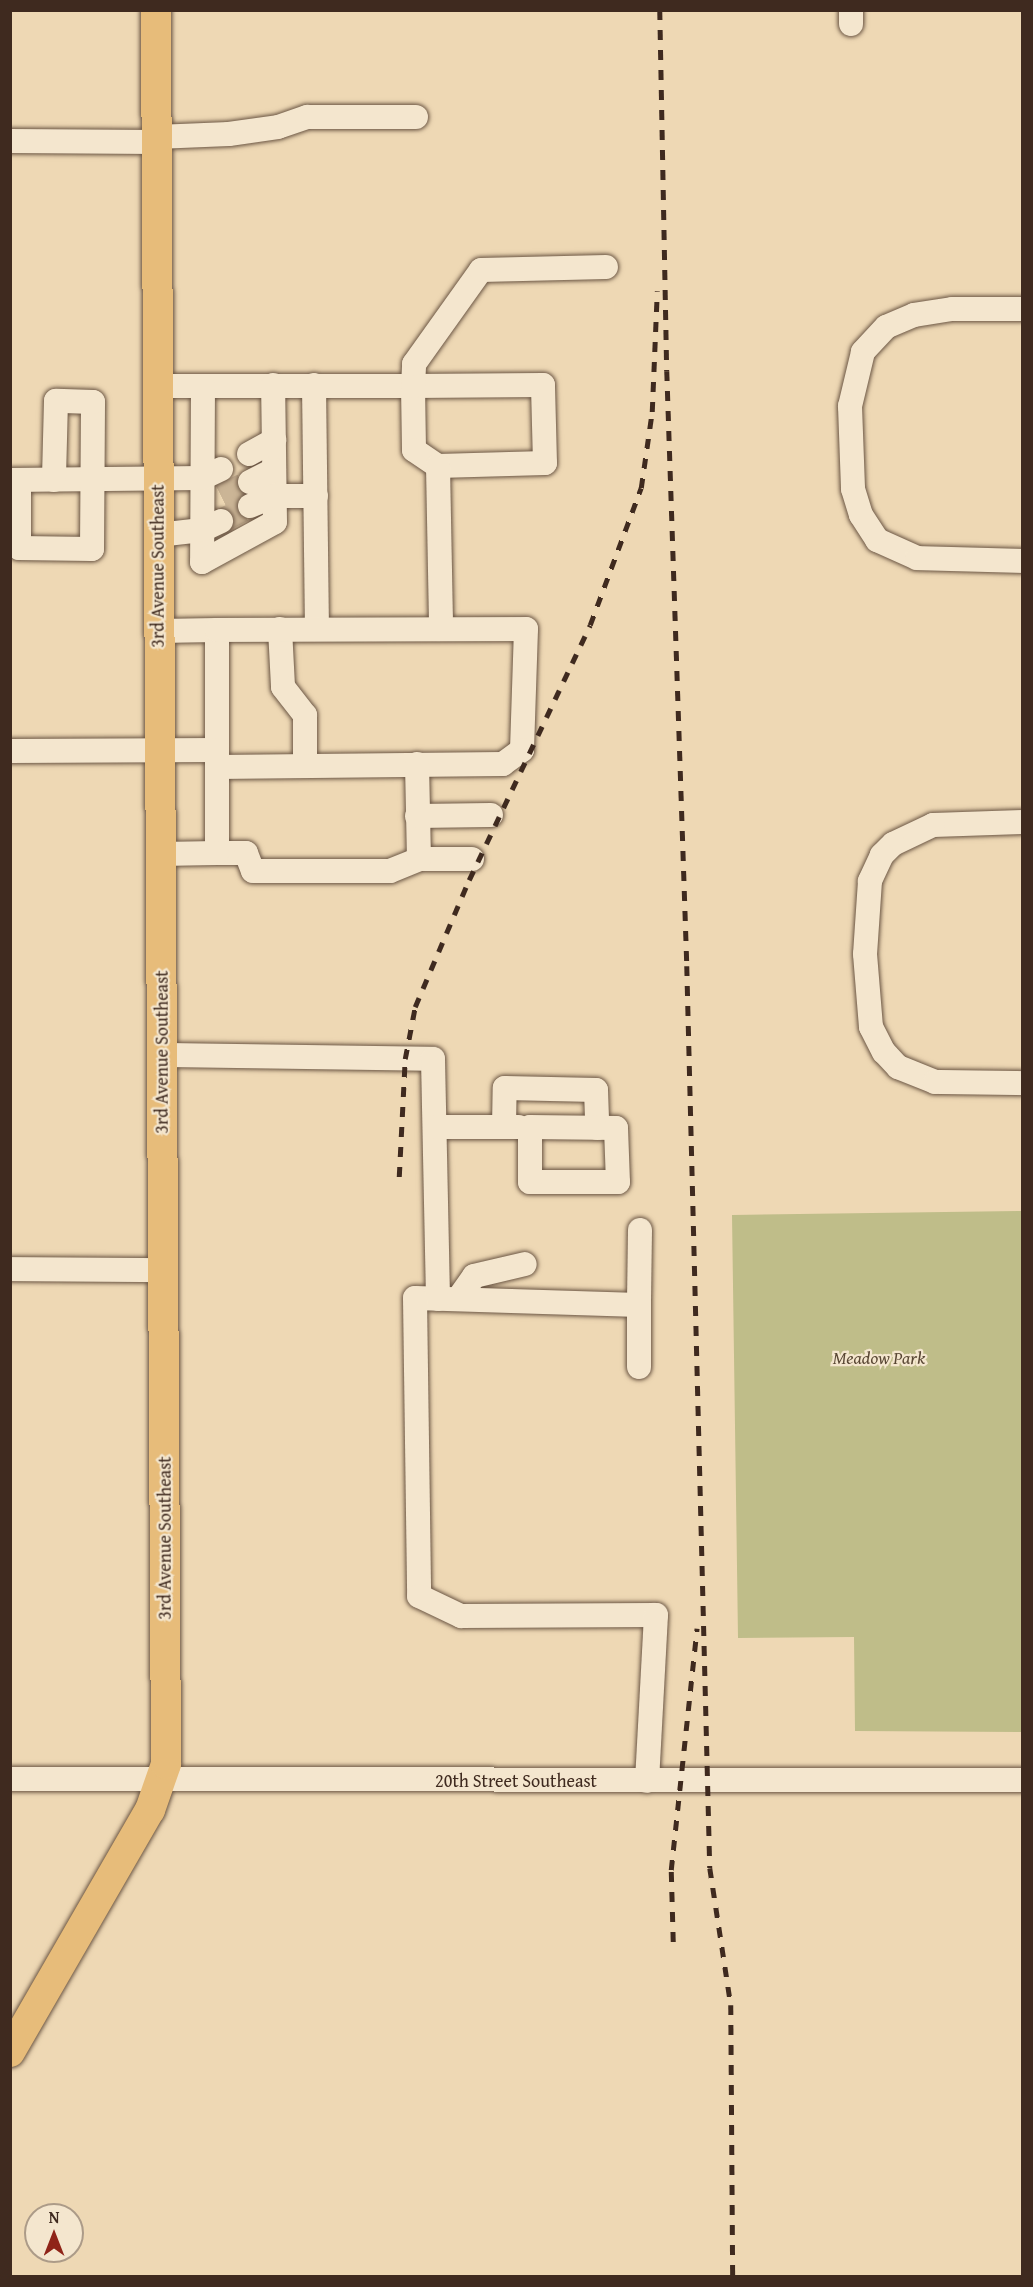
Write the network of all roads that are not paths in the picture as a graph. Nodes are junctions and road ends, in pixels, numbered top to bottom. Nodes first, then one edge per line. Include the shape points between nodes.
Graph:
1 (156, 10) edge
2 (416, 117) dead end
3 (156, 139) junction
4 (10, 141) edge
5 (606, 267) dead end
6 (1023, 309) edge
7 (273, 385) junction
8 (314, 385) junction
9 (157, 386) junction
10 (203, 386) junction
11 (413, 386) junction
12 (274, 440) junction
13 (249, 454) tunnel mouth
14 (438, 466) junction
15 (274, 470) junction
16 (212, 473) junction
17 (15, 480) edge
18 (54, 480) junction
19 (93, 480) junction
20 (158, 480) junction
21 (250, 482) tunnel mouth
22 (274, 496) junction
23 (315, 496) junction
24 (250, 506) tunnel mouth
25 (212, 526) junction
26 (158, 535) junction
27 (1023, 561) edge
28 (280, 628) junction
29 (441, 628) junction
30 (317, 629) junction
31 (217, 630) junction
32 (159, 631) junction
33 (10, 751) edge
34 (159, 751) junction
35 (217, 759) junction
36 (417, 764) junction
37 (305, 766) junction
38 (491, 815) dead end
39 (417, 816) junction
40 (1023, 822) edge
41 (217, 853) junction
42 (160, 854) junction
43 (419, 859) junction
44 (472, 859) dead end
45 (162, 1055) junction
46 (1023, 1083) edge
47 (435, 1127) junction
48 (504, 1127) junction
49 (530, 1127) junction
50 (597, 1128) junction
51 (640, 1230) dead end
52 (525, 1264) dead end
53 (10, 1269) edge
54 (163, 1270) junction
55 (448, 1299) junction
56 (639, 1305) junction
57 (639, 1367) dead end
58 (10, 1779) edge
59 (1023, 1780) edge
60 (163, 1781) junction
61 (647, 1781) junction
62 (10, 2052) edge

1 - 3 main road, 3rd Avenue Southeast
2 - 3 street via 307,117 278,127
3 - 4 street
3 - 9 main road, 3rd Avenue Southeast
5 - 11 street via 482,270 414,364
6 - 27 street via 928,312 901,319 877,333 863,352 853,382 851,452 853,489 861,515 885,546 917,558
7 - 8 street
7 - 10 street
7 - 12 street
8 - 11 street
8 - 23 street
9 - 10 street
9 - 20 main road, 3rd Avenue Southeast
10 - 16 street
11 - 14 street via 414,450
11 - 14 street via 543,385 544,463
12 - 13 street
12 - 15 street
14 - 29 street
15 - 21 street
15 - 22 street
16 - 20 street
16 - 25 street
17 - 18 street
17 - 19 street via 19,548 92,549
18 - 19 street
18 - 19 street via 56,401 93,402
19 - 20 street
20 - 26 main road, 3rd Avenue Southeast
22 - 23 street
22 - 24 street
22 - 25 street via 275,522 202,562
23 - 30 street
25 - 26 street
26 - 32 main road, 3rd Avenue Southeast
28 - 30 street
28 - 31 street
28 - 37 street via 283,687 305,715
29 - 30 street
29 - 36 street via 526,628 522,750 503,764
31 - 32 street
31 - 35 street
32 - 34 main road, 3rd Avenue Southeast
33 - 34 street
34 - 35 street
34 - 42 main road, 3rd Avenue Southeast
35 - 37 street
35 - 41 street
36 - 37 street
36 - 39 street
38 - 39 street
39 - 43 street
40 - 46 street via 933,825 893,844 882,855 870,881 865,954 871,1027 884,1052 898,1067 936,1082
41 - 42 street
41 - 43 street via 246,853 253,871 390,871
42 - 45 main road, 3rd Avenue Southeast
43 - 44 street
45 - 47 street via 434,1059
45 - 54 main road, 3rd Avenue Southeast
47 - 48 street
47 - 55 street
48 - 49 street
48 - 50 street via 505,1088 596,1090
49 - 50 street
49 - 50 street via 530,1182 618,1182 616,1128
51 - 56 street
52 - 55 street via 474,1276
53 - 54 street
54 - 60 main road, 3rd Avenue Southeast
55 - 56 street
55 - 61 street via 415,1298 419,1596 461,1616 656,1615
56 - 57 street
58 - 60 street, 20th Street Southeast
59 - 61 street, 20th Street Southeast
60 - 61 street, 20th Street Southeast
60 - 62 main road, 3rd Avenue Southeast

